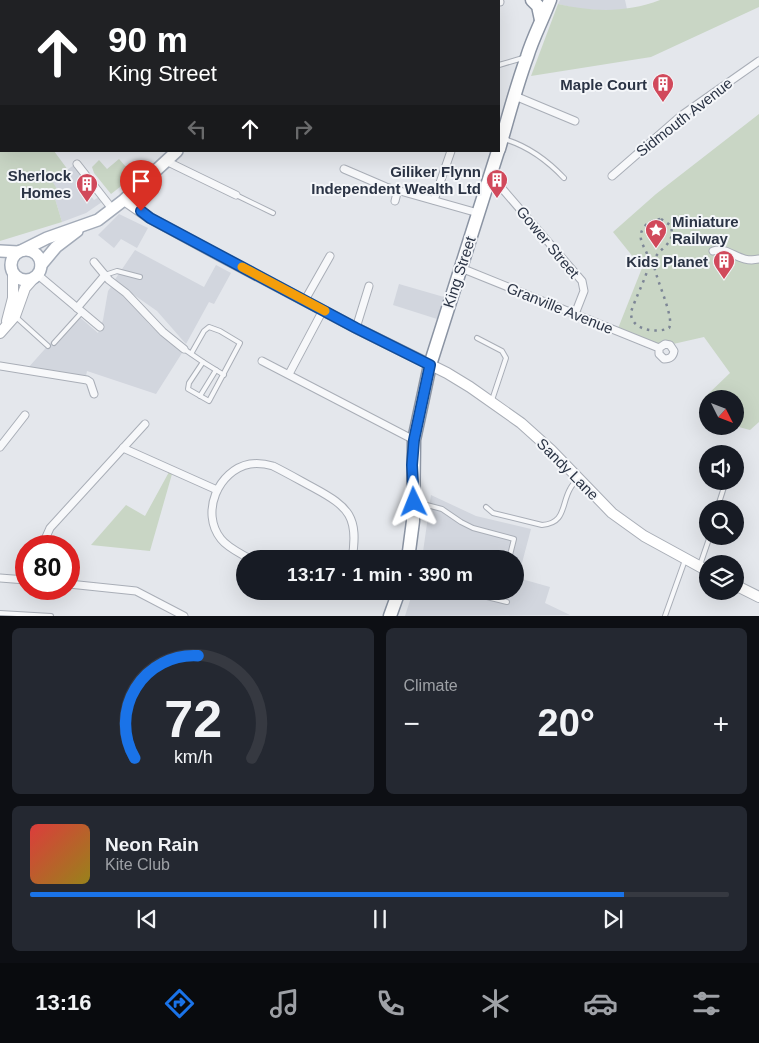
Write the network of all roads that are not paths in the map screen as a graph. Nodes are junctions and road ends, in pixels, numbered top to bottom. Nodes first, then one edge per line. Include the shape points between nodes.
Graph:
1 (532, 0) edge
2 (550, 0) edge
3 (540, 20) junction
4 (526, 57) junction
5 (759, 61) edge
6 (500, 65) edge
7 (515, 96) junction
8 (575, 121) dead end
9 (500, 143) edge
10 (500, 146) edge
11 (176, 152) edge
12 (451, 152) edge
13 (497, 152) edge
14 (166, 161) junction
15 (77, 164) dead end
16 (344, 169) dead end
17 (612, 176) dead end
18 (564, 178) dead end
19 (489, 180) junction
20 (398, 189) junction
21 (236, 195) joint
22 (124, 200) junction
23 (434, 200) junction
24 (395, 201) dead end
25 (113, 210) junction
26 (273, 213) dead end
27 (478, 213) junction
28 (88, 224) junction
29 (0, 251) edge
30 (21, 251) junction
31 (713, 252) dead end
32 (330, 256) dead end
33 (759, 259) edge
34 (94, 262) dead end
35 (0, 264) edge
36 (116, 268) dead end
37 (461, 268) junction
38 (12, 272) junction
39 (38, 273) junction
40 (108, 274) junction
41 (140, 277) dead end
42 (369, 286) dead end
43 (305, 300) junction
44 (79, 310) junction
45 (323, 310) junction
46 (575, 314) junction
47 (15, 316) junction
48 (100, 327) dead end
49 (3, 328) edge
50 (356, 328) junction
51 (477, 338) dead end
52 (54, 343) dead end
53 (48, 346) dead end
54 (659, 348) dead end
55 (184, 349) joint
56 (191, 354) junction
57 (262, 361) dead end
58 (203, 362) junction
59 (430, 365) junction
60 (0, 366) edge
61 (216, 370) junction
62 (289, 374) junction
63 (224, 375) junction
64 (94, 394) dead end
65 (200, 396) junction
66 (491, 402) junction
67 (25, 415) dead end
68 (145, 424) dead end
69 (414, 440) junction
70 (0, 447) edge
71 (123, 448) junction
72 (578, 477) junction
73 (217, 490) junction
74 (414, 502) junction
75 (486, 507) dead end
76 (47, 535) edge
77 (236, 550) edge
78 (354, 550) edge
79 (409, 550) edge
80 (512, 550) edge
81 (685, 560) junction
82 (699, 567) edge
83 (0, 578) edge
84 (15, 579) edge
85 (80, 585) edge
86 (744, 590) edge
87 (759, 597) edge
88 (396, 600) edge
89 (499, 600) edge
90 (507, 602) dead end
91 (0, 613) edge
92 (51, 616) edge
93 (184, 616) edge
94 (390, 616) edge
95 (665, 616) edge

1 - 3 highway via 538,6
2 - 3 highway, King Street
3 - 4 highway, King Street
4 - 6 lane
4 - 7 highway, King Street
5 - 17 street, Sidmouth Avenue via 682,115
7 - 8 street
7 - 9 highway, King Street
10 - 18 lane via 516,143 543,157
11 - 14 main road
12 - 23 street
13 - 19 highway, King Street
14 - 21 street
14 - 22 main road
15 - 25 street
16 - 20 street
19 - 27 highway, King Street
19 - 46 street, Gower Street via 500,186 582,281 584,291
20 - 23 street
20 - 24 street
21 - 26 lane
22 - 25 main road
22 - 43 street, Sandy Lane via 150,218
23 - 27 street
25 - 28 main road
27 - 37 highway, King Street
28 - 30 main road
28 - 39 main road via 56,247
29 - 30 main road
30 - 38 main road via 10,262
30 - 39 main road via 36,253 40,258
31 - 33 street via 725,251 744,260
32 - 43 street
34 - 40 street
35 - 38 main road
36 - 40 lane
37 - 46 street, Granville Avenue
37 - 59 highway, King Street
38 - 39 main road via 21,280
38 - 49 street via 13,298
39 - 44 street
39 - 47 street via 25,288
40 - 41 lane via 117,271
40 - 44 street
40 - 55 street via 163,332
42 - 50 street
43 - 45 street, Sandy Lane
44 - 48 street
44 - 52 lane
45 - 50 street, Sandy Lane
45 - 62 street
46 - 54 street, Granville Avenue
47 - 49 street
47 - 53 lane
50 - 59 street, Sandy Lane
51 - 66 lane via 502,351 506,358
55 - 56 lane
56 - 58 lane
56 - 63 lane via 204,331 210,327 238,341 240,347
57 - 62 street
58 - 61 lane
58 - 65 lane via 188,386
59 - 66 street, Sandy Lane
59 - 69 highway, King Street
60 - 64 street via 87,380
61 - 63 lane
61 - 65 lane
62 - 69 street
63 - 65 lane via 210,400
66 - 72 street, Sandy Lane via 521,423
67 - 70 street
68 - 71 street
69 - 74 highway, King Street
71 - 73 street
71 - 76 street
72 - 75 lane via 569,490 558,519 550,525 542,526 493,513
72 - 81 street, Sandy Lane via 612,513
73 - 77 street via 212,510 216,530 221,539
73 - 78 street via 229,475 249,464 273,466 337,501 346,510 354,530
74 - 79 highway, King Street
74 - 80 lane via 442,509 473,528 514,539
81 - 82 street, Sandy Lane
81 - 95 lane
83 - 84 street
85 - 93 street via 136,590
86 - 87 street
88 - 94 highway
89 - 90 lane
91 - 92 lane

